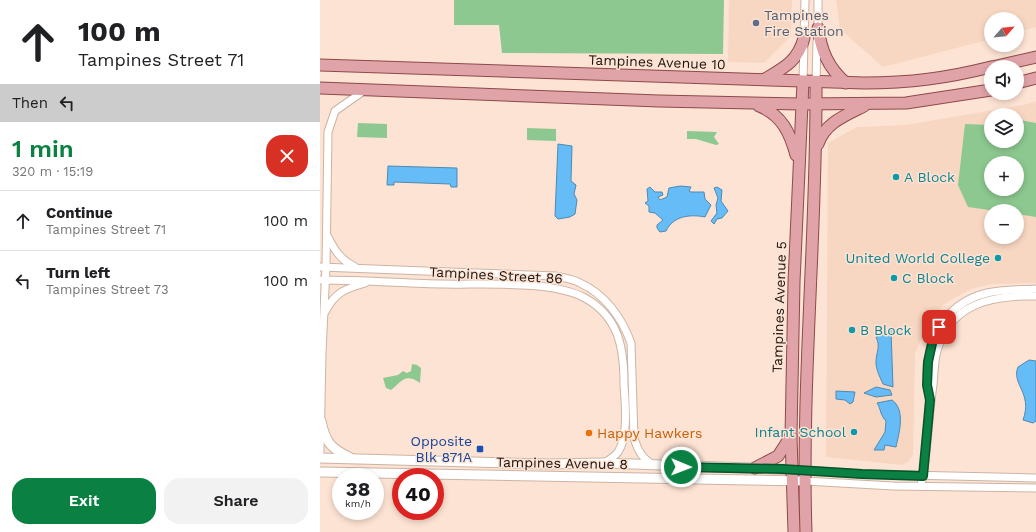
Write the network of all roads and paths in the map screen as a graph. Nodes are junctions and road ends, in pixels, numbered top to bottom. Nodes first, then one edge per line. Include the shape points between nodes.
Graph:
1 (805, 0) edge
2 (818, 0) edge
3 (818, 28) junction
4 (804, 38) junction
5 (1036, 57) edge
6 (1023, 60) edge
7 (320, 65) edge
8 (984, 69) edge
9 (1036, 78) edge
10 (764, 80) junction
11 (1024, 81) edge
12 (803, 82) junction
13 (816, 83) junction
14 (846, 83) junction
15 (320, 88) edge
16 (366, 90) junction
17 (984, 91) edge
18 (756, 104) junction
19 (802, 104) junction
20 (816, 104) junction
21 (866, 104) junction
22 (815, 151) junction
23 (799, 165) junction
24 (327, 235) junction
25 (323, 267) edge
26 (356, 268) junction
27 (323, 280) edge
28 (371, 281) junction
29 (1036, 289) edge
30 (1036, 296) edge
31 (324, 315) junction
32 (930, 400) junction
33 (625, 416) junction
34 (633, 416) junction
35 (321, 421) edge
36 (791, 436) junction
37 (320, 452) edge
38 (320, 458) edge
39 (352, 458) junction
40 (604, 463) junction
41 (653, 466) junction
42 (755, 468) junction
43 (320, 472) edge
44 (792, 475) junction
45 (805, 475) junction
46 (923, 476) junction
47 (1036, 478) edge
48 (921, 485) junction
49 (1036, 488) edge
50 (794, 532) edge
51 (806, 532) edge

1 - 4 street
2 - 3 street
3 - 13 street
3 - 14 main road via 823,54 834,72
4 - 10 main road via 800,51 789,64
4 - 12 street
5 - 6 main road, Tampines Avenue 10
7 - 10 main road, Tampines Avenue 10
8 - 14 main road, Tampines Avenue 10 via 946,78 903,83
9 - 11 main road
10 - 12 main road, Tampines Avenue 10
12 - 13 main road, Tampines Avenue 10
12 - 19 main road, Tampines Avenue 5
13 - 14 main road, Tampines Avenue 10
13 - 20 main road
15 - 16 main road
16 - 18 main road
16 - 24 street via 335,111 328,132
17 - 21 main road via 906,103
18 - 19 main road
18 - 23 main road via 770,110 784,125
19 - 20 main road
19 - 23 main road, Tampines Avenue 5
20 - 21 main road
20 - 22 main road
21 - 22 main road via 825,129
22 - 45 main road
23 - 36 main road, Tampines Avenue 5
24 - 25 street
24 - 26 street via 338,255
25 - 26 street, Tampines Street 86
25 - 27 street
26 - 34 street, Tampines Street 86 via 556,276 580,282 602,298 620,318 626,330 631,343
27 - 28 street, Tampines Street 86
27 - 31 street
28 - 31 street via 339,293 331,300
28 - 33 street, Tampines Street 86 via 523,286 564,290 585,298 610,321 622,346
29 - 32 street via 985,293 964,301 945,317 933,339 930,351 927,385
30 - 32 street via 986,300 968,308 951,323 936,354
31 - 35 street
32 - 46 street
33 - 34 street
33 - 40 street, Tampines Street 86 via 625,438 618,453
34 - 41 street, Tampines Street 86 via 637,449 643,459
35 - 37 street
35 - 39 street via 324,436 329,444
36 - 42 main road via 778,456
36 - 44 main road, Tampines Avenue 5
38 - 39 street, Tampines Avenue 8
39 - 40 street, Tampines Avenue 8 via 549,464
40 - 41 street, Tampines Avenue 8
41 - 42 street, Tampines Avenue 8
42 - 44 street, Tampines Avenue 8
43 - 44 street, Tampines Avenue 8
44 - 45 street, Tampines Avenue 8
44 - 50 main road, Tampines Avenue 5
45 - 46 street
45 - 48 street via 893,486
45 - 51 main road
46 - 47 street
46 - 48 street
48 - 49 street

